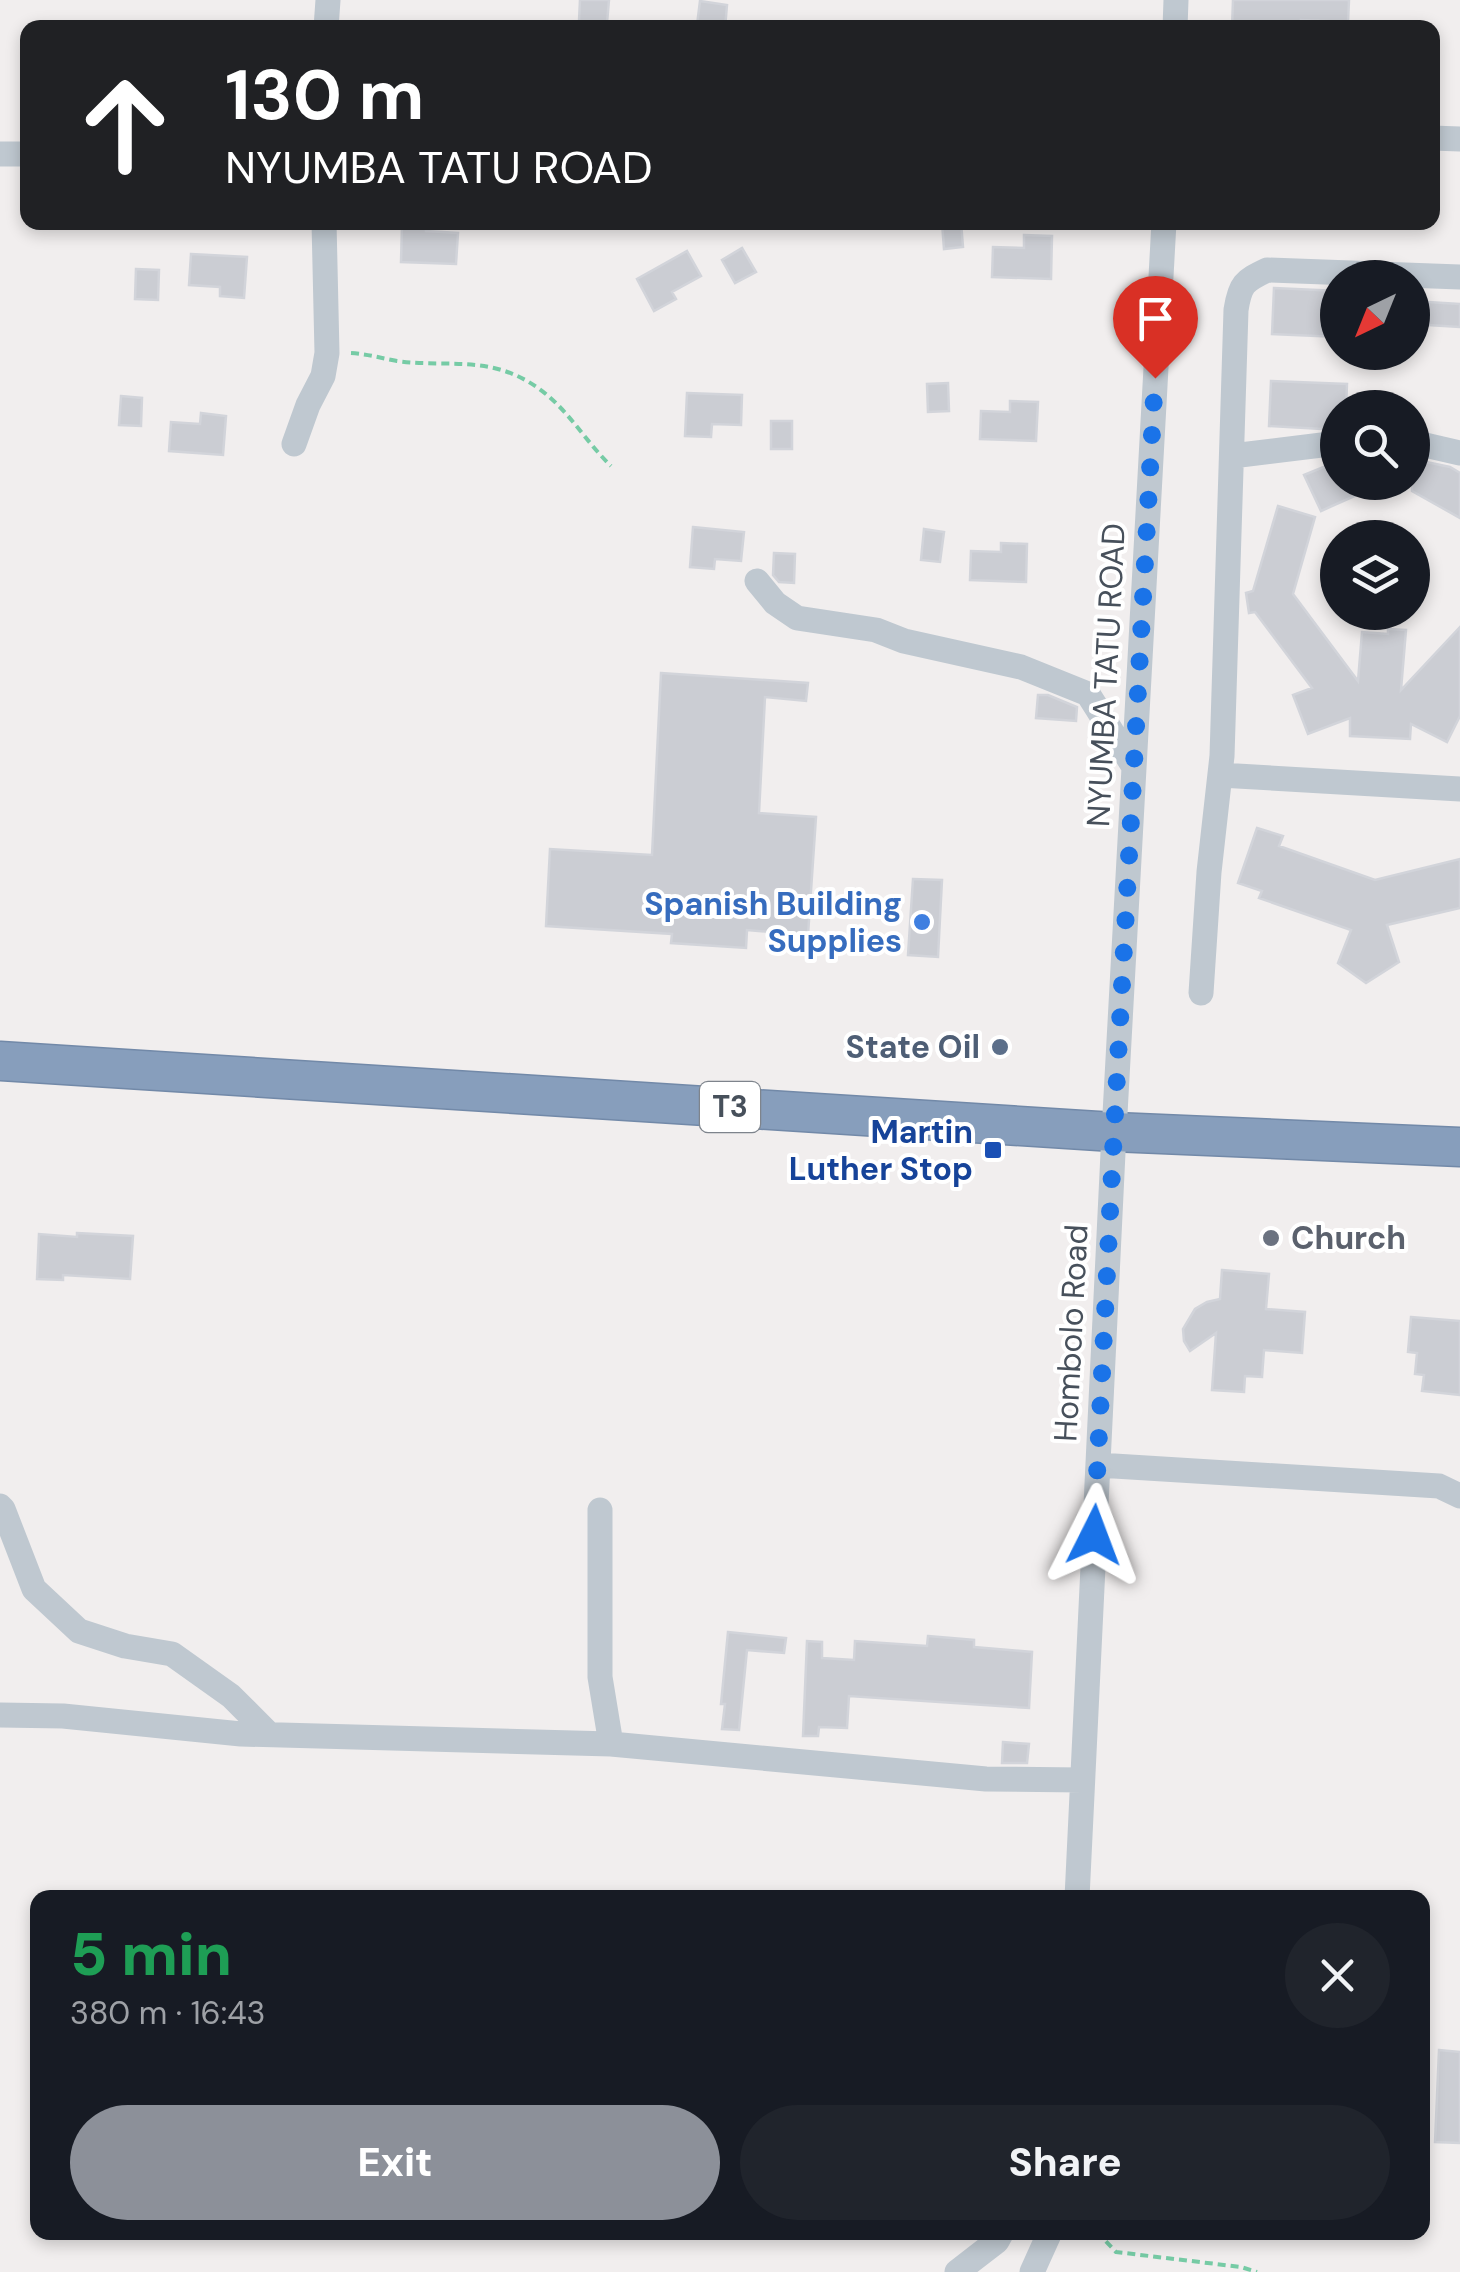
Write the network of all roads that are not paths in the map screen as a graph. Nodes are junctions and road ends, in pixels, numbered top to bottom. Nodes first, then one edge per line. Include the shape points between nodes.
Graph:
1 (324, 230) edge
2 (1164, 230) edge
3 (1460, 277) edge
4 (294, 444) dead end
5 (1320, 445) edge
6 (1430, 446) edge
7 (1460, 453) edge
8 (1232, 456) junction
9 (757, 582) dead end
10 (1134, 767) junction
11 (1220, 775) junction
12 (1460, 789) edge
13 (1201, 993) dead end
14 (0, 1061) edge
15 (1114, 1132) junction
16 (1460, 1147) edge
17 (1098, 1465) junction
18 (1460, 1496) edge
19 (0, 1506) edge
20 (600, 1510) dead end
21 (0, 1714) edge
22 (269, 1734) junction
23 (611, 1744) junction
24 (1082, 1780) junction
25 (1077, 1890) edge
26 (998, 2240) edge
27 (1046, 2240) edge
28 (956, 2272) edge
29 (1032, 2272) edge

1 - 4 street via 327,353
2 - 10 street, NYUMBA TATU ROAD
3 - 8 street via 1267,270 1248,279 1236,310
5 - 8 street
6 - 7 street
8 - 11 street
9 - 10 street via 797,618 876,630 1021,667 1088,694
10 - 15 street, NYUMBA TATU ROAD
11 - 12 street
11 - 13 street
14 - 15 highway, T3
15 - 16 highway, T3
15 - 17 street, Hombolo Road
17 - 18 street via 1439,1486
17 - 24 street, Hombolo Road
19 - 22 street via 34,1589 79,1631 172,1654 232,1696
20 - 23 street via 600,1677
21 - 22 street
22 - 23 street
23 - 24 street via 986,1779
24 - 25 street, Hombolo Road
26 - 28 street
27 - 29 street

